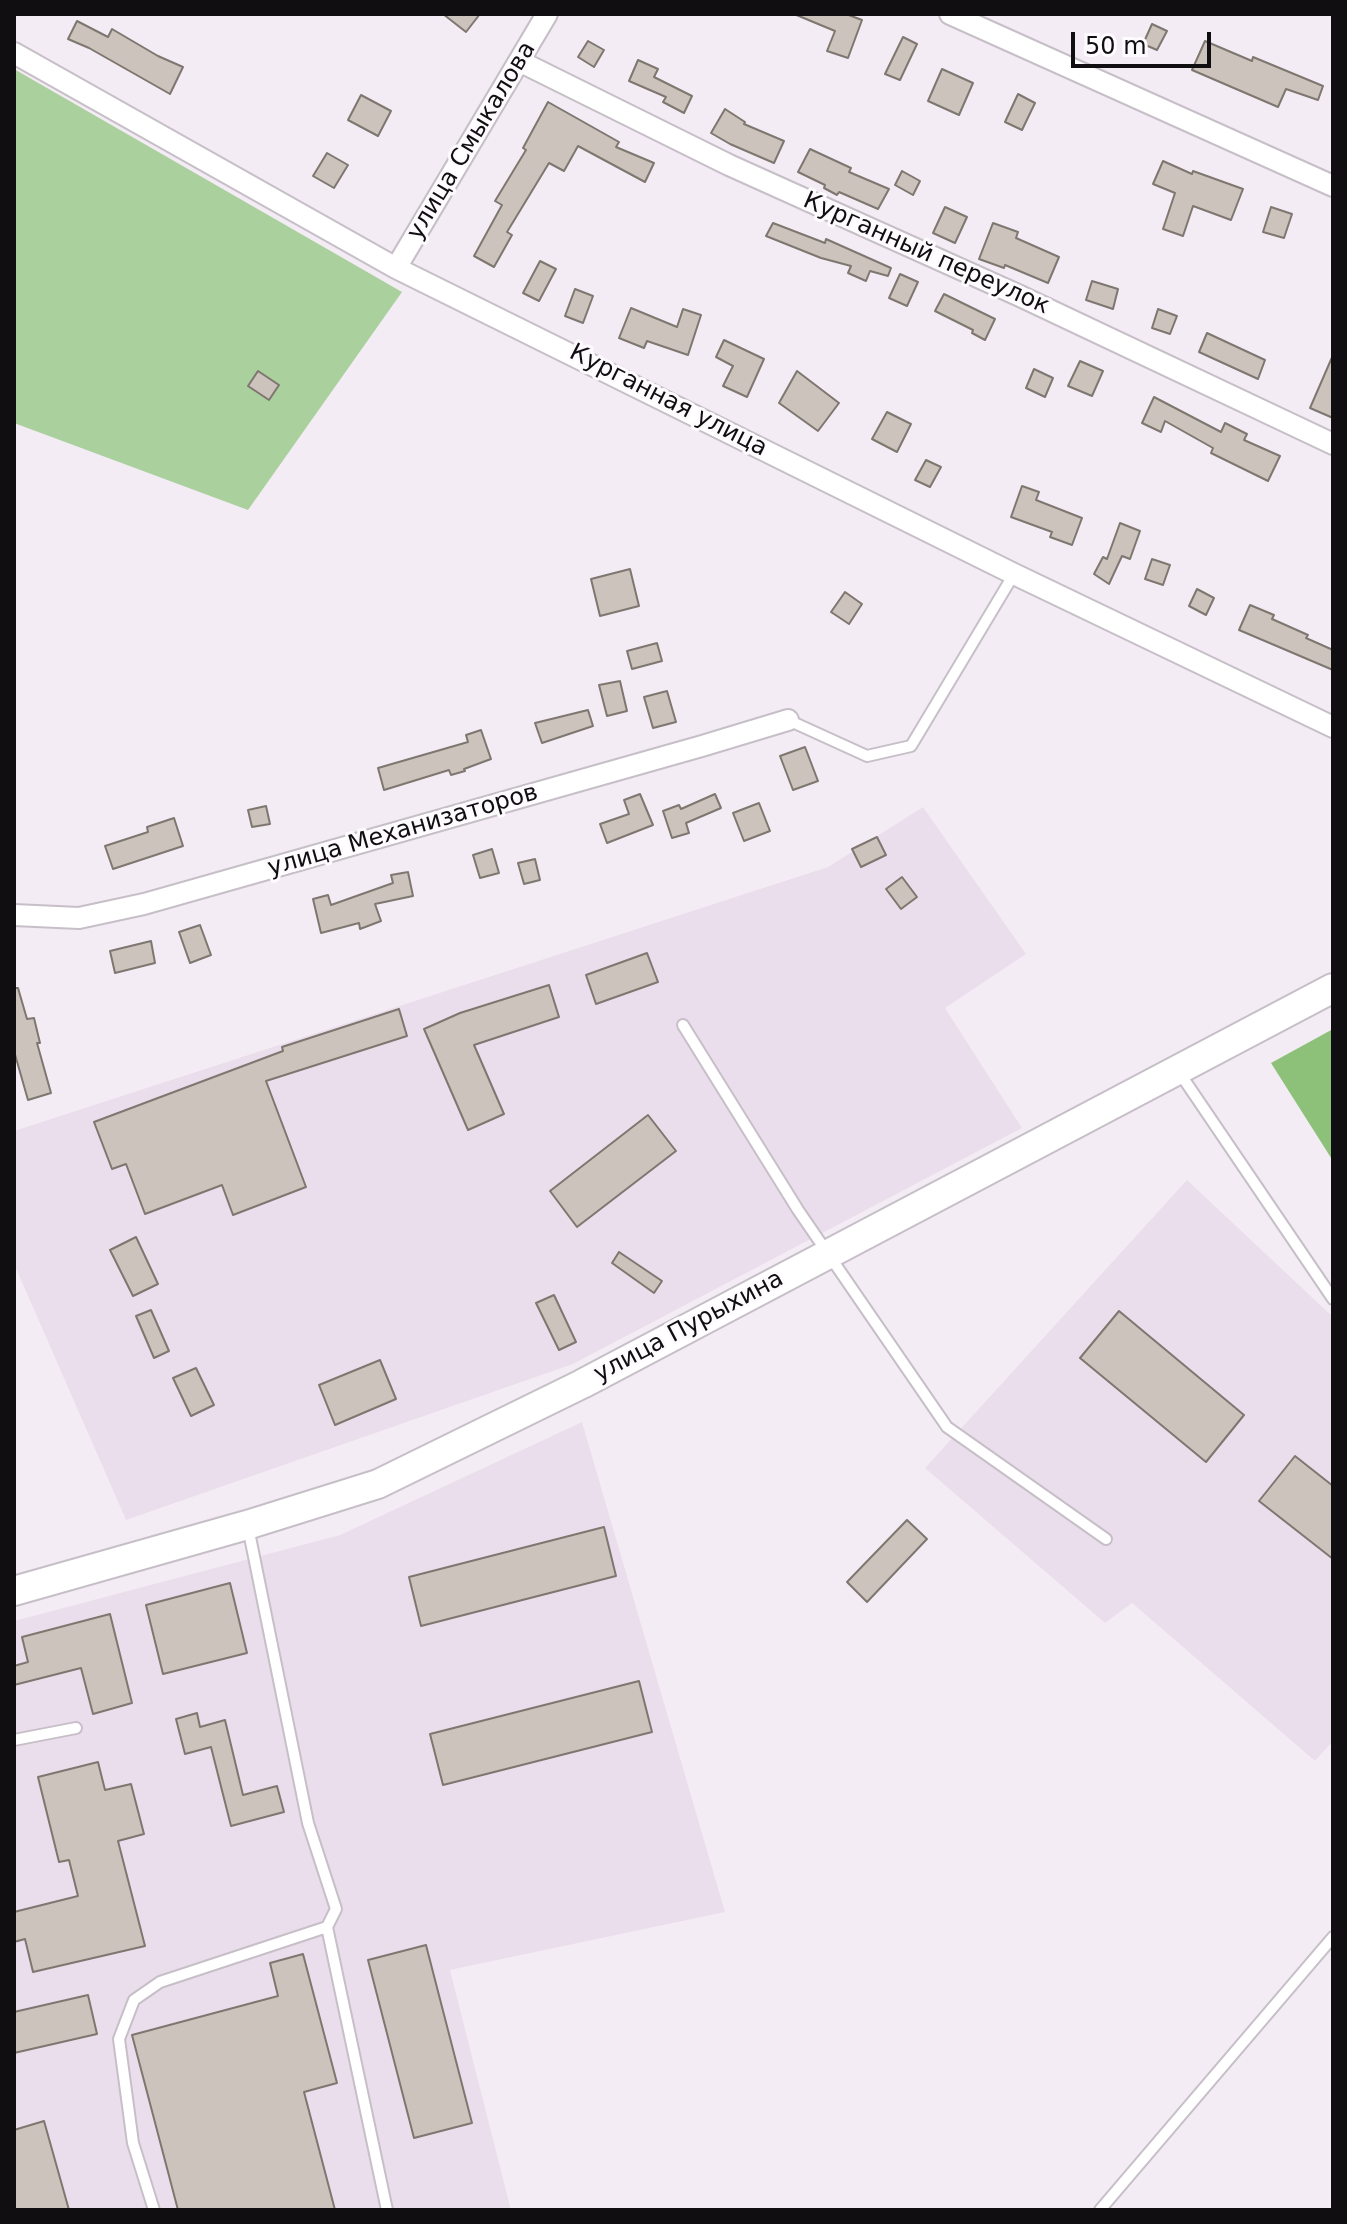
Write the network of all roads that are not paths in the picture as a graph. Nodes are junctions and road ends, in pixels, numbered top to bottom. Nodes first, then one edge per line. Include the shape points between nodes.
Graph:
1 (547, 14) edge
2 (950, 14) edge
3 (14, 53) edge
4 (519, 61) junction
5 (1333, 186) edge
6 (396, 268) junction
7 (1333, 444) edge
8 (1014, 574) junction
9 (788, 720) joint
10 (1333, 727) edge
11 (14, 915) edge
12 (1333, 988) edge
13 (683, 1025) dead end
14 (1177, 1070) junction
15 (828, 1254) junction
16 (1333, 1299) edge
17 (247, 1525) junction
18 (1106, 1539) dead end
19 (14, 1591) edge
20 (76, 1728) dead end
21 (14, 1740) edge
22 (327, 1927) junction
23 (1333, 1937) edge
24 (154, 2210) edge
25 (387, 2210) edge
26 (1100, 2210) edge

1 - 4 street, улица Смыкалова
2 - 5 street
3 - 6 street, Курганная улица
4 - 6 street, улица Смыкалова
4 - 7 street, Курганный переулок via 729,165
6 - 8 street, Курганная улица
8 - 9 lane via 911,746 867,756
8 - 10 street, Курганная улица
9 - 11 street, улица Механизаторов via 144,904 79,918
12 - 14 street, улица Пурыхина
13 - 15 lane
14 - 15 street, улица Пурыхина
14 - 16 lane
15 - 17 street, улица Пурыхина via 378,1484
15 - 18 lane via 947,1427
17 - 19 street, улица Пурыхина
17 - 22 lane via 308,1823 336,1909
20 - 21 lane
22 - 24 lane via 160,1982 134,2000 119,2039 133,2143
22 - 25 lane
23 - 26 lane

